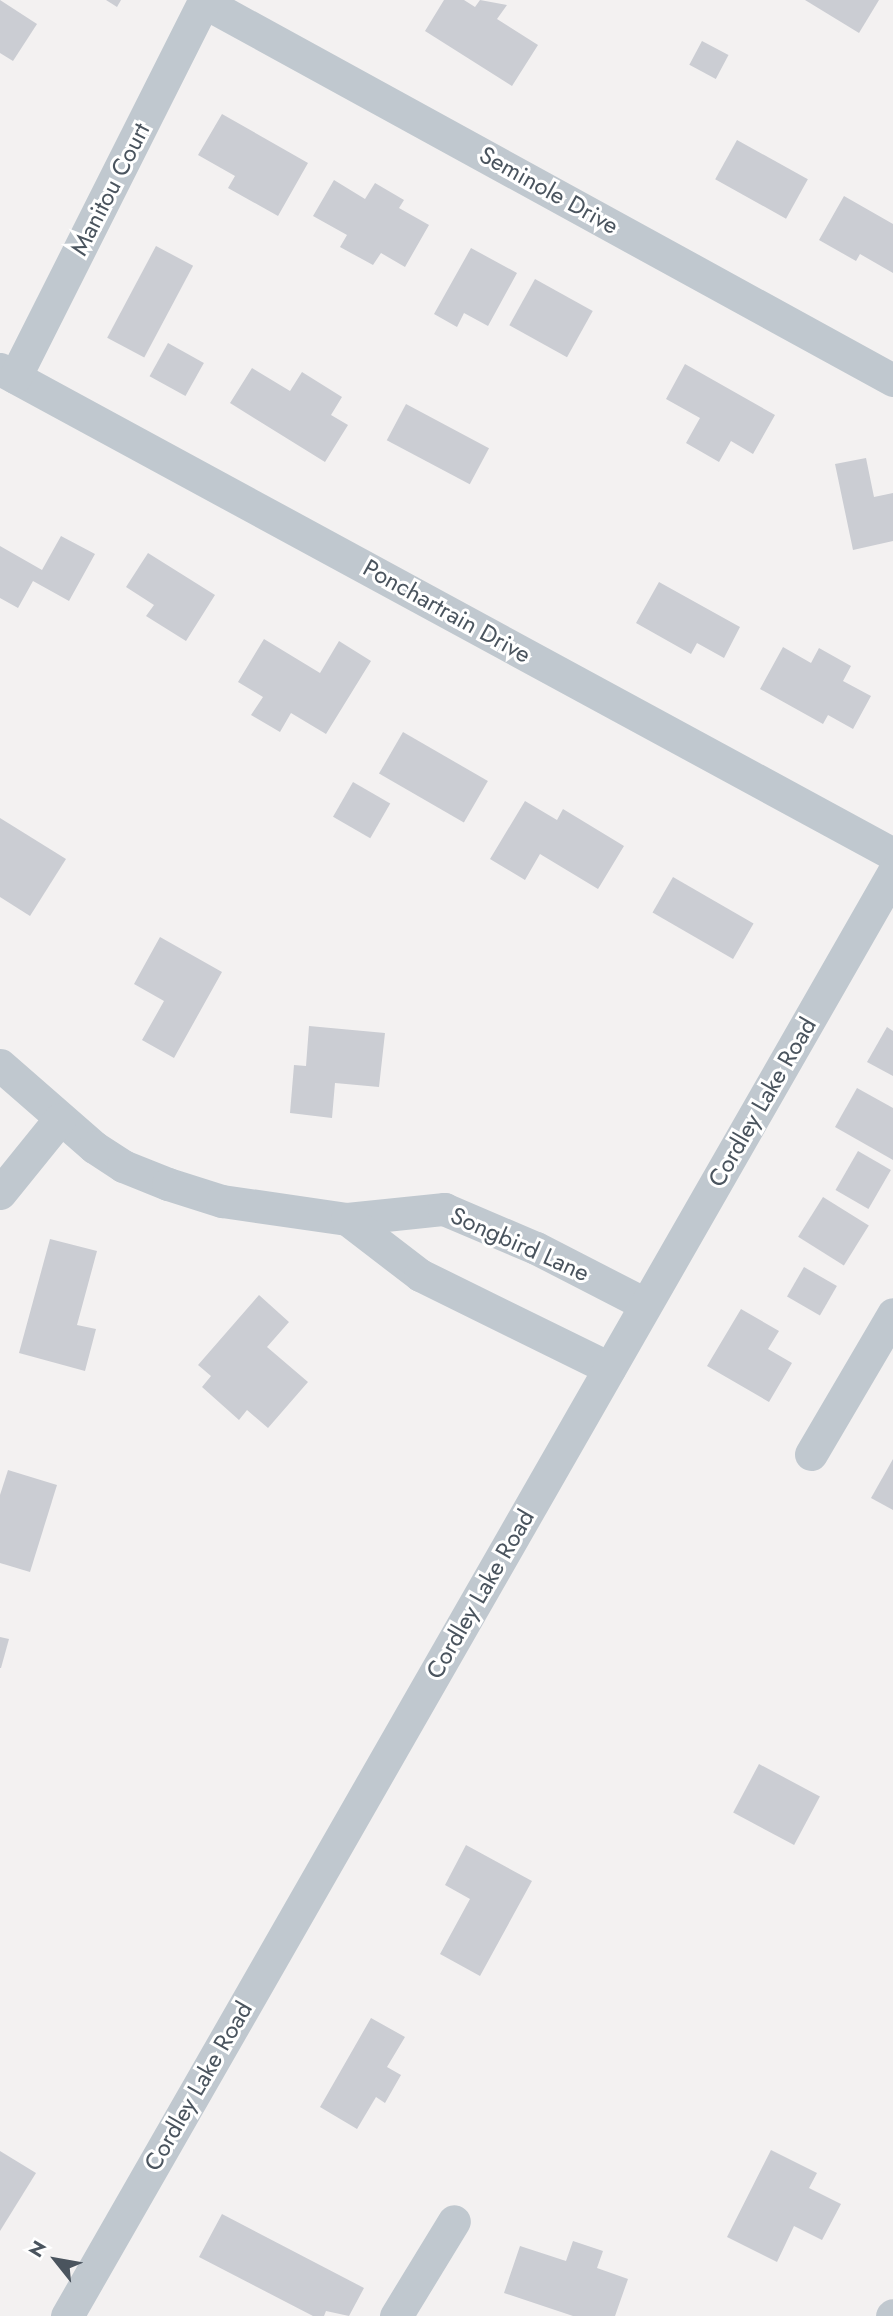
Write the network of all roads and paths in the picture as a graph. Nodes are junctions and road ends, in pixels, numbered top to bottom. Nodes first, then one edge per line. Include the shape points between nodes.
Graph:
1 (204, 1) edge
2 (8, 373) edge
3 (893, 380) edge
4 (893, 854) edge
5 (893, 873) edge
6 (0, 1065) edge
7 (59, 1120) junction
8 (0, 1193) edge
9 (347, 1219) junction
10 (645, 1304) junction
11 (893, 1314) edge
12 (609, 1368) junction
13 (811, 1454) dead end
14 (454, 2221) dead end
15 (80, 2311) edge
16 (396, 2316) edge

1 - 2 street, Manitou Court
1 - 3 street, Seminole Drive
2 - 4 street, Ponchartrain Drive
5 - 10 street, Cordley Lake Road
6 - 7 street, Songbird Lane
7 - 8 street
7 - 9 street, Songbird Lane via 123,1166 168,1184 222,1201
9 - 10 street, Songbird Lane via 444,1209 536,1248
9 - 12 street, Songbird Lane via 420,1275
10 - 12 street, Cordley Lake Road
11 - 13 street
12 - 15 street, Cordley Lake Road
14 - 16 street

